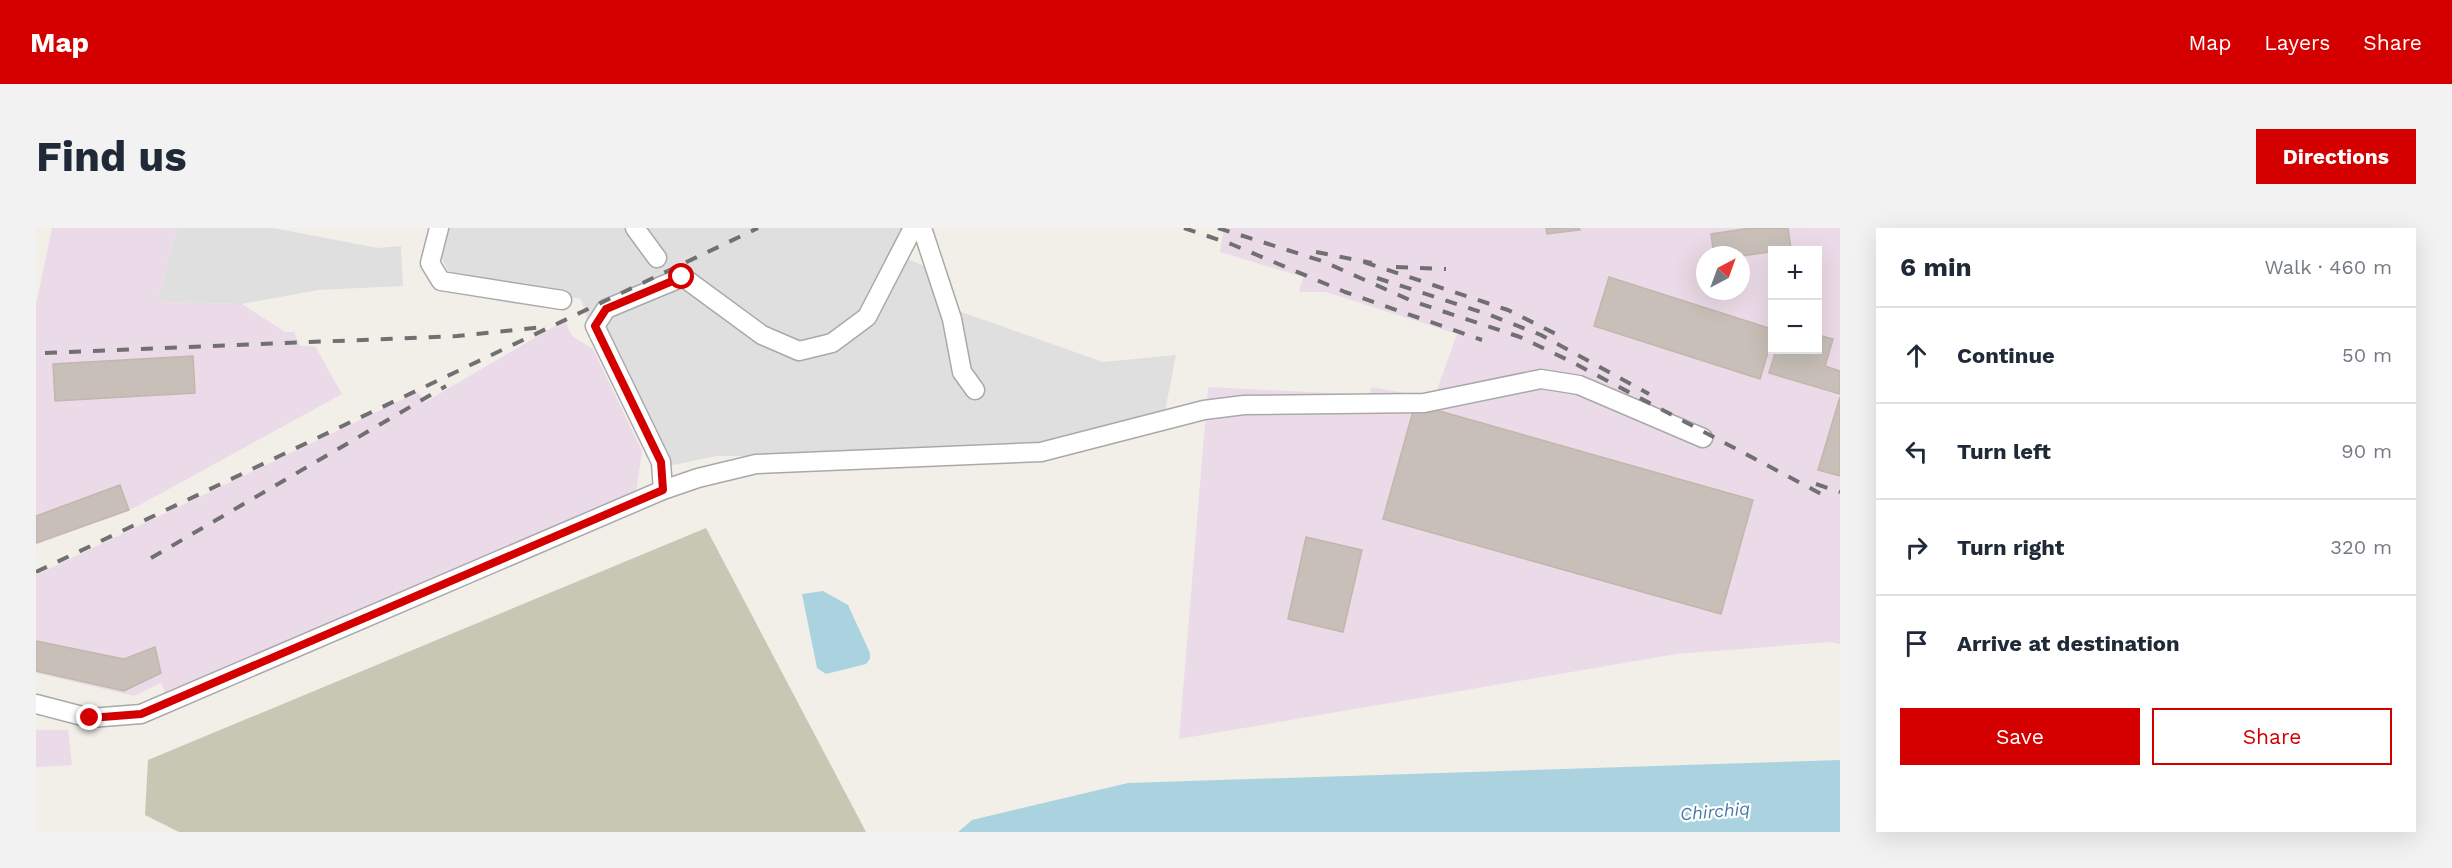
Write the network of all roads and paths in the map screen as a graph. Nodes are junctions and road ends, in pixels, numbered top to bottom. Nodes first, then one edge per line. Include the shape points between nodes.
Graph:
1 (439, 228) edge
2 (635, 228) edge
3 (913, 228) edge
4 (922, 228) edge
5 (657, 258) dead end
6 (562, 300) dead end
7 (975, 390) dead end
8 (1703, 438) dead end
9 (663, 490) junction
10 (36, 704) edge

1 - 6 street via 430,263 441,281
2 - 5 street
3 - 9 street via 867,316 832,344 799,351 762,335 682,277 606,309 595,326 661,462
4 - 7 street via 952,319 962,372
8 - 9 street via 1579,385 1541,379 1424,403 1244,405 1204,410 1041,452 756,464
9 - 10 street via 141,714 90,718

